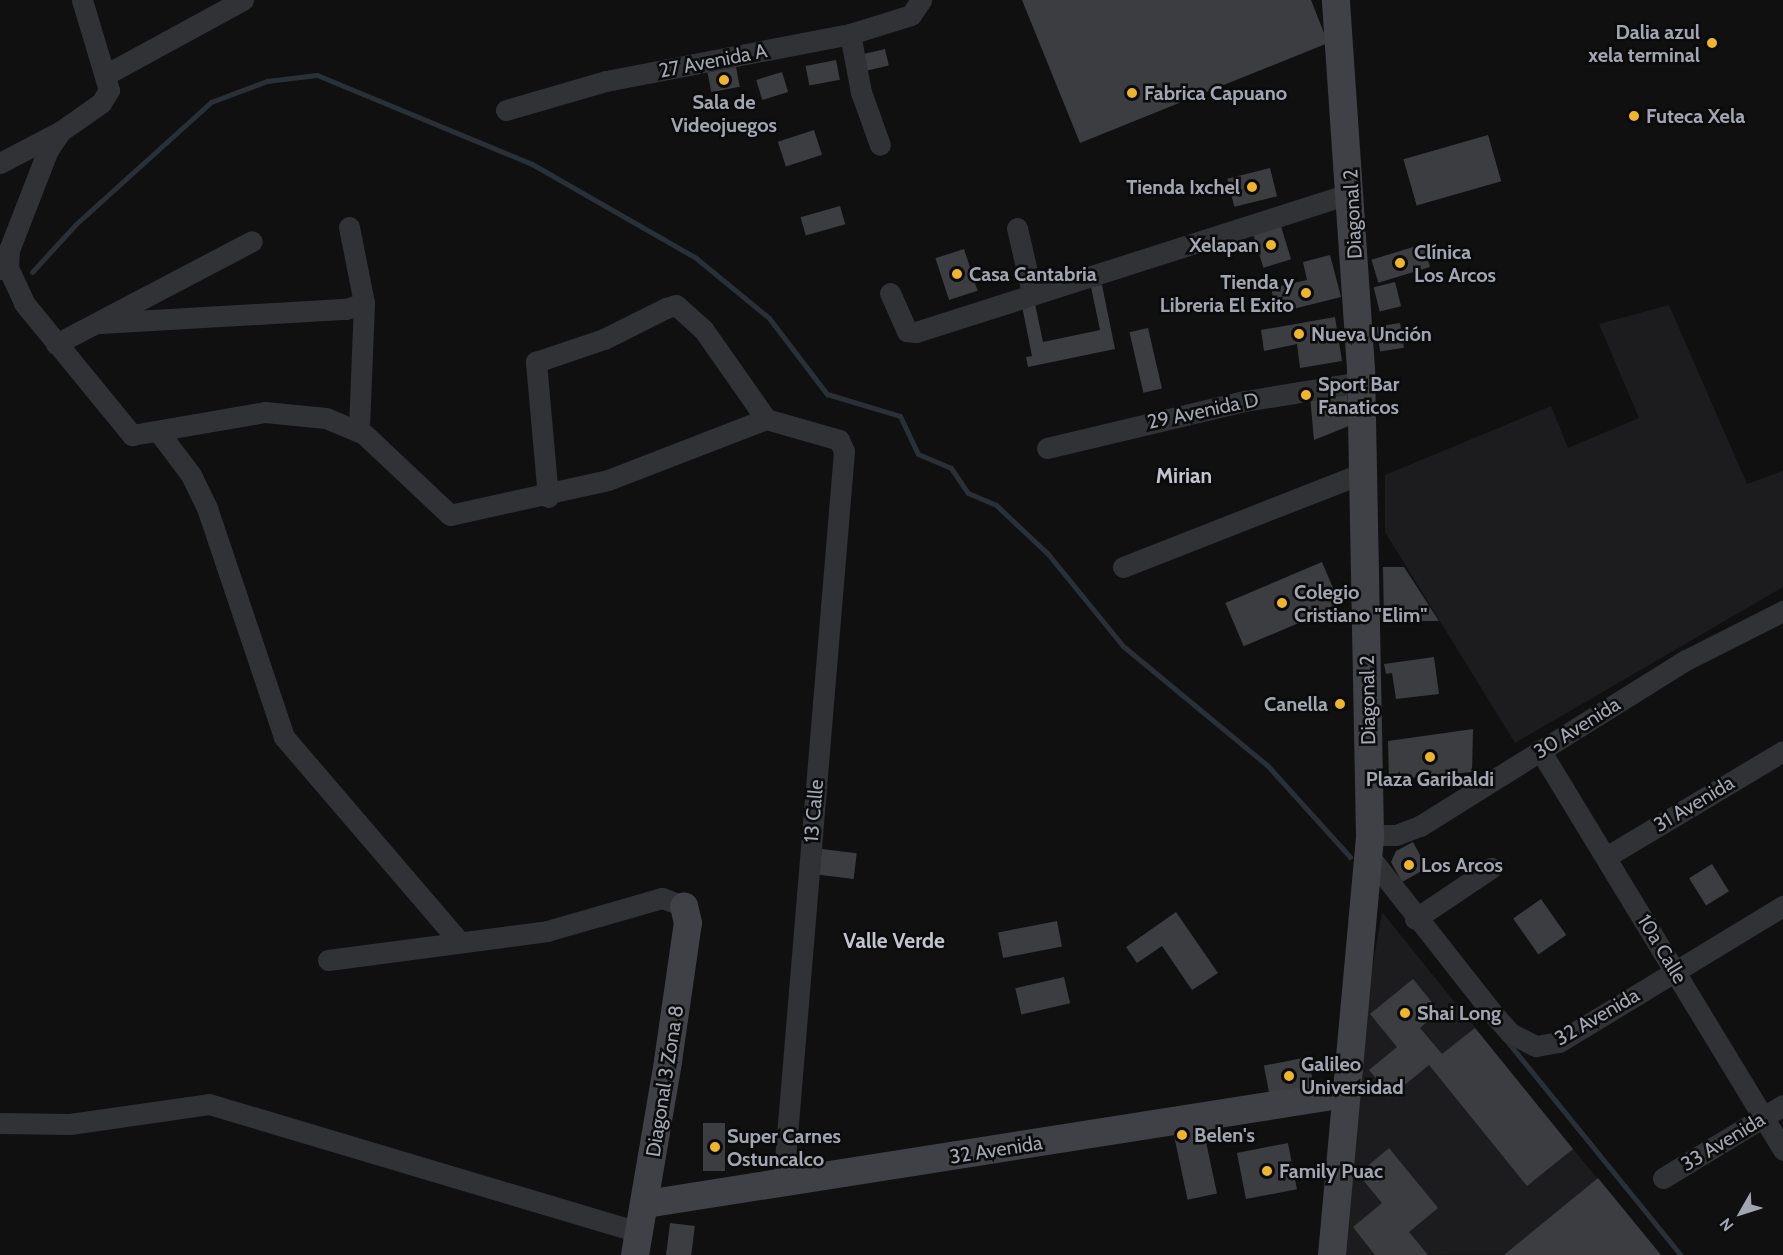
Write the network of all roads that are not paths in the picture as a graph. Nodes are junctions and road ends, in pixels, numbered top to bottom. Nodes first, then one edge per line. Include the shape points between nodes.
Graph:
1 (82, 0) edge
2 (243, 0) edge
3 (1336, 0) edge
4 (919, 4) edge
5 (850, 34) junction
6 (107, 75) junction
7 (506, 110) dead end
8 (61, 132) junction
9 (880, 145) dead end
10 (0, 163) edge
11 (1351, 193) junction
12 (348, 227) dead end
13 (1017, 228) dead end
14 (252, 241) dead end
15 (4, 268) edge
16 (890, 293) dead end
17 (1032, 293) junction
18 (364, 303) junction
19 (100, 323) junction
20 (56, 344) junction
21 (1361, 382) junction
22 (765, 419) junction
23 (359, 430) junction
24 (158, 431) junction
25 (1047, 448) dead end
26 (1363, 473) junction
27 (548, 498) junction
28 (1123, 567) dead end
29 (1783, 611) edge
30 (1540, 750) junction
31 (1783, 751) edge
32 (1369, 845) junction
33 (1606, 857) junction
34 (1491, 868) dead end
35 (684, 906) joint
36 (1783, 906) edge
37 (1415, 919) junction
38 (457, 939) junction
39 (328, 960) dead end
40 (1675, 970) junction
41 (1345, 1094) junction
42 (1783, 1105) edge
43 (1763, 1117) junction
44 (0, 1123) edge
45 (1783, 1150) edge
46 (1663, 1178) dead end
47 (783, 1184) junction
48 (646, 1204) junction
49 (637, 1243) edge
50 (1332, 1255) edge

1 - 6 street
2 - 6 street
3 - 11 main road, Diagonal 2
4 - 5 street, 27 Avenida A
5 - 7 street, 27 Avenida A via 606,81
5 - 9 street via 861,92
6 - 8 street via 106,97
8 - 10 street
8 - 15 street
11 - 17 street
11 - 21 main road, Diagonal 2
12 - 18 street
13 - 17 street
14 - 19 street
15 - 20 street via 24,303
16 - 17 street via 909,332
18 - 19 street via 346,309
18 - 23 street
19 - 20 street
20 - 24 street via 126,430 142,435
21 - 25 street, 29 Avenida D via 1245,401
21 - 26 main road, Diagonal 2
22 - 27 street
22 - 27 street via 703,329 676,305 666,308 604,339 536,362
22 - 47 street, 13 Calle via 839,440 844,451
23 - 24 street via 309,414 266,412
23 - 27 street via 446,515
24 - 38 street via 191,475 207,508 284,737
26 - 28 street
26 - 32 main road, Diagonal 2
29 - 30 street, 30 Avenida via 1693,656
30 - 32 street, 30 Avenida via 1420,826
30 - 33 street, 10a Calle
31 - 33 street, 31 Avenida
32 - 37 street, 32 Avenida
32 - 41 main road, Diagonal 2
33 - 40 street, 10a Calle
34 - 37 street
35 - 38 street via 662,898 547,931
35 - 48 main road, Diagonal 3 Zona 8 via 688,924
36 - 40 street, 32 Avenida
37 - 40 street, 32 Avenida via 1510,1033 1536,1046 1559,1042
38 - 39 street
40 - 43 street, 10a Calle
41 - 47 main road, 32 Avenida
41 - 50 main road, Diagonal 2
42 - 43 street, 33 Avenida
43 - 45 street, 10a Calle
43 - 46 street, 33 Avenida
44 - 49 street via 70,1124 209,1104
47 - 48 main road, 32 Avenida
48 - 49 main road, Diagonal 3 Zona 8

